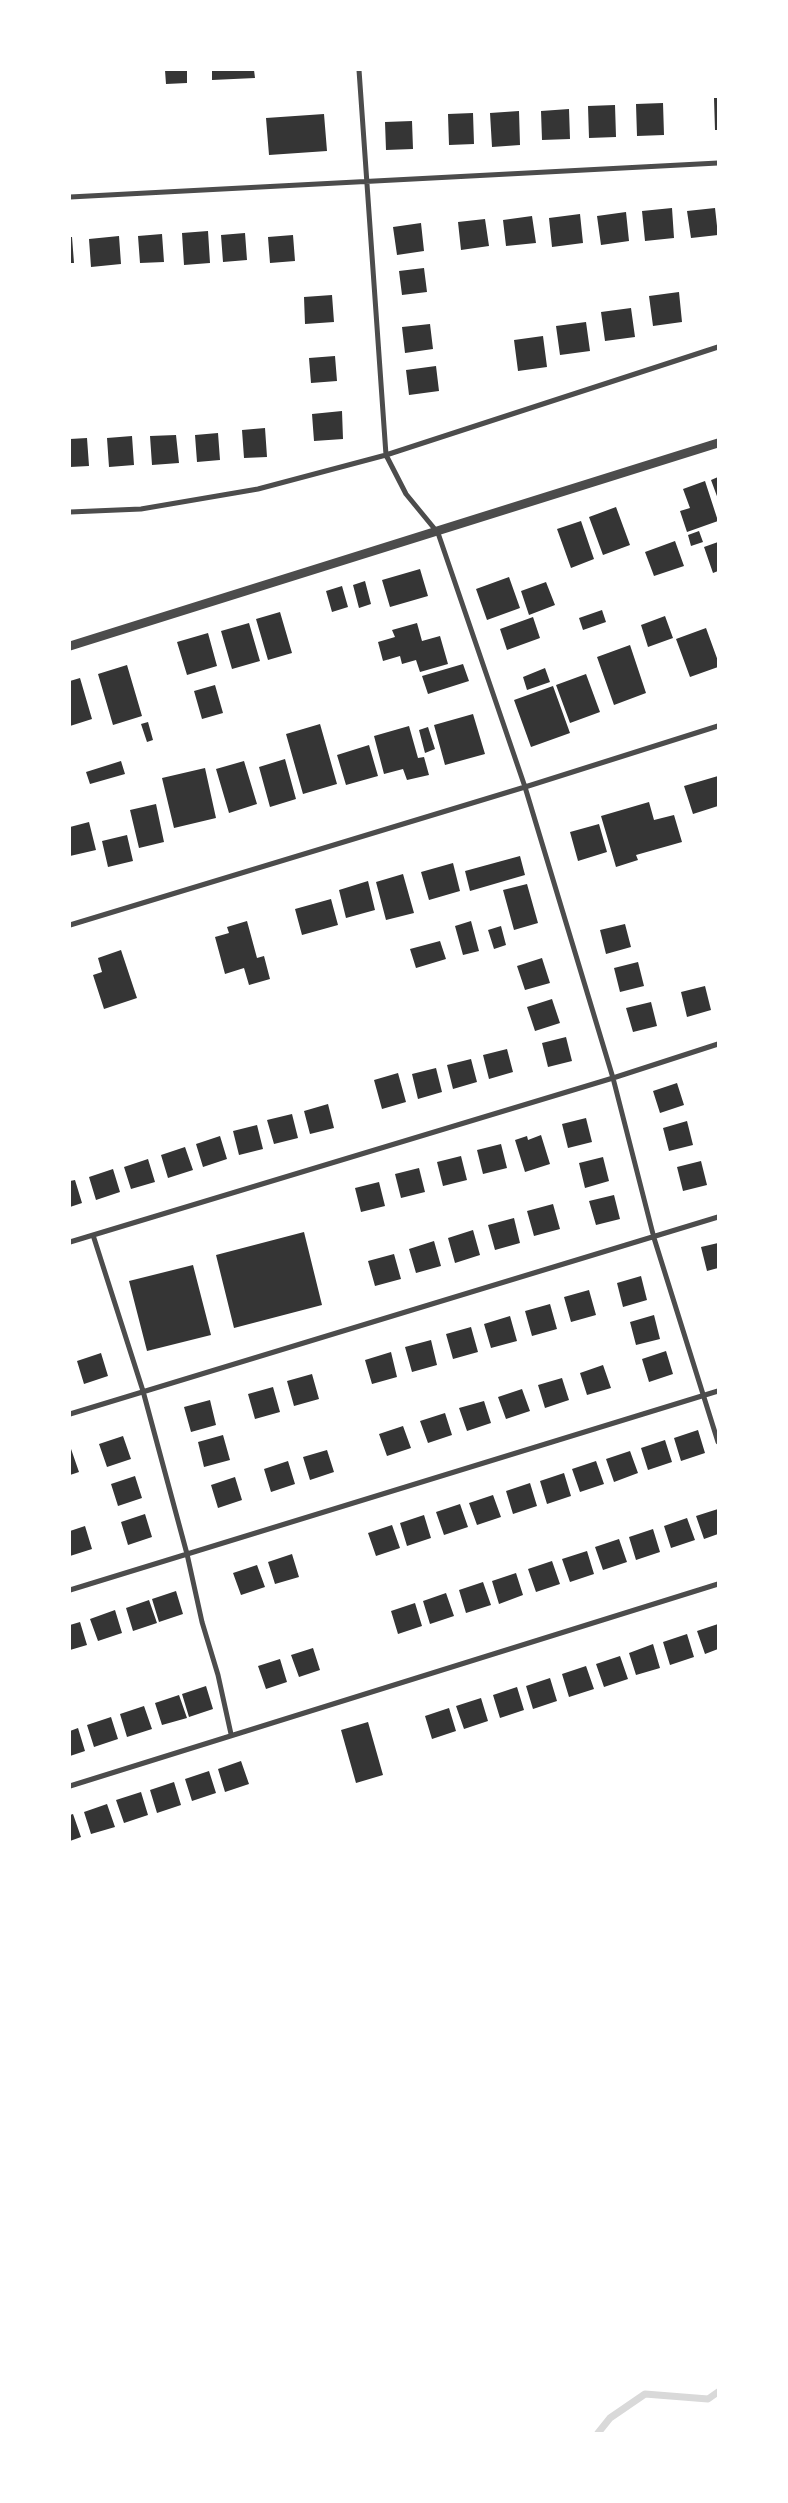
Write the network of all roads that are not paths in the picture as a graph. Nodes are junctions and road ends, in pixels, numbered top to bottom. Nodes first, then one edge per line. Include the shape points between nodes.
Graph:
1 (359, 70) edge
2 (718, 163) edge
3 (367, 182) junction
4 (70, 197) edge
5 (718, 347) edge
6 (718, 443) edge
7 (386, 455) junction
8 (70, 512) edge
9 (438, 533) junction
10 (70, 646) edge
11 (718, 726) edge
12 (525, 787) junction
13 (70, 925) edge
14 (718, 1044) edge
15 (613, 1078) junction
16 (718, 1217) edge
17 (93, 1236) junction
18 (654, 1238) junction
19 (70, 1242) edge
20 (143, 1391) junction
21 (718, 1391) edge
22 (702, 1396) junction
23 (70, 1414) edge
24 (718, 1442) edge
25 (187, 1554) junction
26 (718, 1584) edge
27 (70, 1590) edge
28 (231, 1734) junction
29 (70, 1786) edge

1 - 3 street
2 - 3 street
3 - 4 street
3 - 7 street
5 - 7 street
6 - 9 street
7 - 8 street via 248,491 141,509
7 - 9 street via 406,494
9 - 10 street
9 - 12 street
11 - 12 street
12 - 13 street
12 - 15 street
14 - 15 street
15 - 17 street
15 - 18 street
16 - 18 street
17 - 19 street
17 - 20 street
18 - 20 street
18 - 22 street
20 - 23 street
20 - 25 street
21 - 22 street
22 - 24 street
22 - 25 street
25 - 27 street
25 - 28 street
26 - 28 street
28 - 29 street

